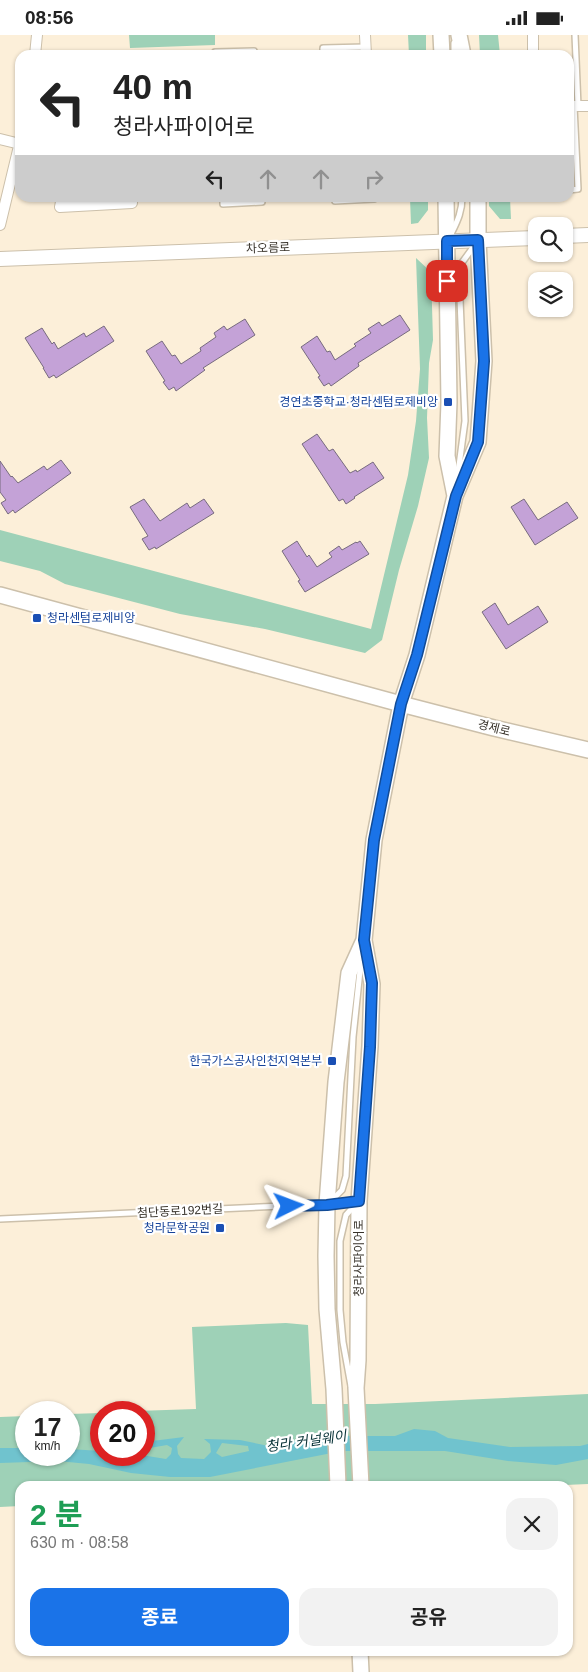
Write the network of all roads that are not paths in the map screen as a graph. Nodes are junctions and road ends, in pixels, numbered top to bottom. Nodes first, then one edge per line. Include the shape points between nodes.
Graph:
1 (37, 35) edge
2 (365, 35) edge
3 (441, 35) edge
4 (453, 35) edge
5 (459, 35) edge
6 (533, 35) edge
7 (574, 35) edge
8 (36, 50) edge
9 (323, 50) edge
10 (352, 50) edge
11 (366, 50) edge
12 (442, 50) edge
13 (454, 50) edge
14 (462, 50) edge
15 (534, 50) edge
16 (577, 106) edge
17 (0, 139) edge
18 (15, 142) edge
19 (15, 164) edge
20 (574, 189) edge
21 (61, 202) edge
22 (132, 202) edge
23 (223, 202) edge
24 (262, 202) edge
25 (446, 202) edge
26 (462, 202) edge
27 (478, 202) edge
28 (0, 225) edge
29 (588, 235) edge
30 (573, 236) edge
31 (528, 238) edge
32 (478, 240) junction
33 (447, 241) junction
34 (0, 259) edge
35 (456, 496) junction
36 (0, 595) edge
37 (401, 704) junction
38 (588, 750) edge
39 (364, 940) junction
40 (359, 1201) junction
41 (327, 1205) junction
42 (0, 1219) edge
43 (356, 1411) junction
44 (338, 1481) edge
45 (361, 1481) edge
46 (360, 1656) edge
47 (361, 1672) edge

1 - 8 street
2 - 11 street
3 - 12 main road
4 - 13 lane
5 - 14 main road
6 - 15 street
7 - 16 lane
9 - 10 lane
16 - 20 lane via 578,189
17 - 18 street
19 - 28 street
21 - 22 street via 60,207
23 - 24 lane
25 - 33 main road
26 - 33 lane
27 - 32 main road
29 - 30 street
31 - 32 street, 차오름로
32 - 33 street, 차오름로
32 - 35 main road via 484,361 481,422 478,442
32 - 35 lane via 461,264 459,275 465,421
33 - 34 street, 차오름로
33 - 35 main road via 447,456
35 - 37 main road via 417,655
36 - 37 main road, 경제로
37 - 38 main road, 경제로
37 - 39 main road via 374,840
39 - 40 main road, 청라사파이어로 via 372,991
39 - 41 main road via 349,973 336,1082
40 - 41 lane, 첨단동로192번길
40 - 43 main road, 청라사파이어로
40 - 43 lane via 346,1215 340,1241 340,1311
41 - 42 lane, 첨단동로192번길
41 - 44 main road via 327,1309
43 - 45 main road, 청라사파이어로
46 - 47 main road

